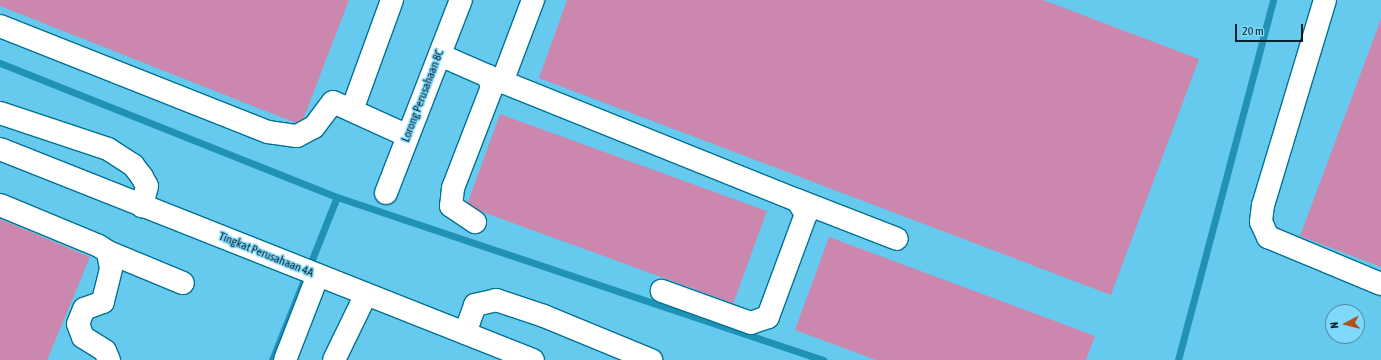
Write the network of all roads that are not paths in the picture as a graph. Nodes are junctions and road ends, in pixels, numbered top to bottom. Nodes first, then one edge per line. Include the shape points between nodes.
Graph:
1 (392, 0) edge
2 (461, 0) edge
3 (533, 0) edge
4 (1326, 0) edge
5 (0, 26) edge
6 (440, 55) junction
7 (495, 79) junction
8 (352, 110) junction
9 (0, 113) edge
10 (408, 136) junction
11 (0, 150) edge
12 (386, 193) dead end
13 (797, 200) junction
14 (0, 205) edge
15 (142, 206) junction
16 (476, 222) dead end
17 (897, 239) dead end
18 (108, 252) junction
19 (318, 275) junction
20 (183, 283) dead end
21 (1381, 284) edge
22 (662, 290) dead end
23 (366, 294) junction
24 (465, 333) junction
25 (109, 360) edge
26 (285, 360) edge
27 (334, 360) edge
28 (533, 360) edge
29 (651, 360) edge

1 - 8 street
2 - 6 street, Lorong Perusahaan 8C
3 - 7 street
4 - 21 street via 1263,205 1261,222 1268,237
5 - 8 street via 268,132 297,136 314,126 333,102
6 - 7 street
6 - 10 street, Lorong Perusahaan 8C
7 - 13 street
7 - 16 street via 453,188 451,206
8 - 10 street
9 - 15 street via 108,149 133,165 147,186
10 - 12 street, Lorong Perusahaan 8C
11 - 15 street, Tingkat Perusahaan 4A
13 - 17 street
13 - 22 street via 806,214 768,317 751,323
14 - 18 street
15 - 19 street, Tingkat Perusahaan 4A
18 - 20 street
18 - 25 street via 111,269 103,302 84,309 78,324 83,337 105,351
19 - 23 street, Tingkat Perusahaan 4A
19 - 26 street
23 - 24 street, Tingkat Perusahaan 4A
23 - 27 street
24 - 28 street, Tingkat Perusahaan 4A
24 - 29 street via 475,305 496,300 544,316

